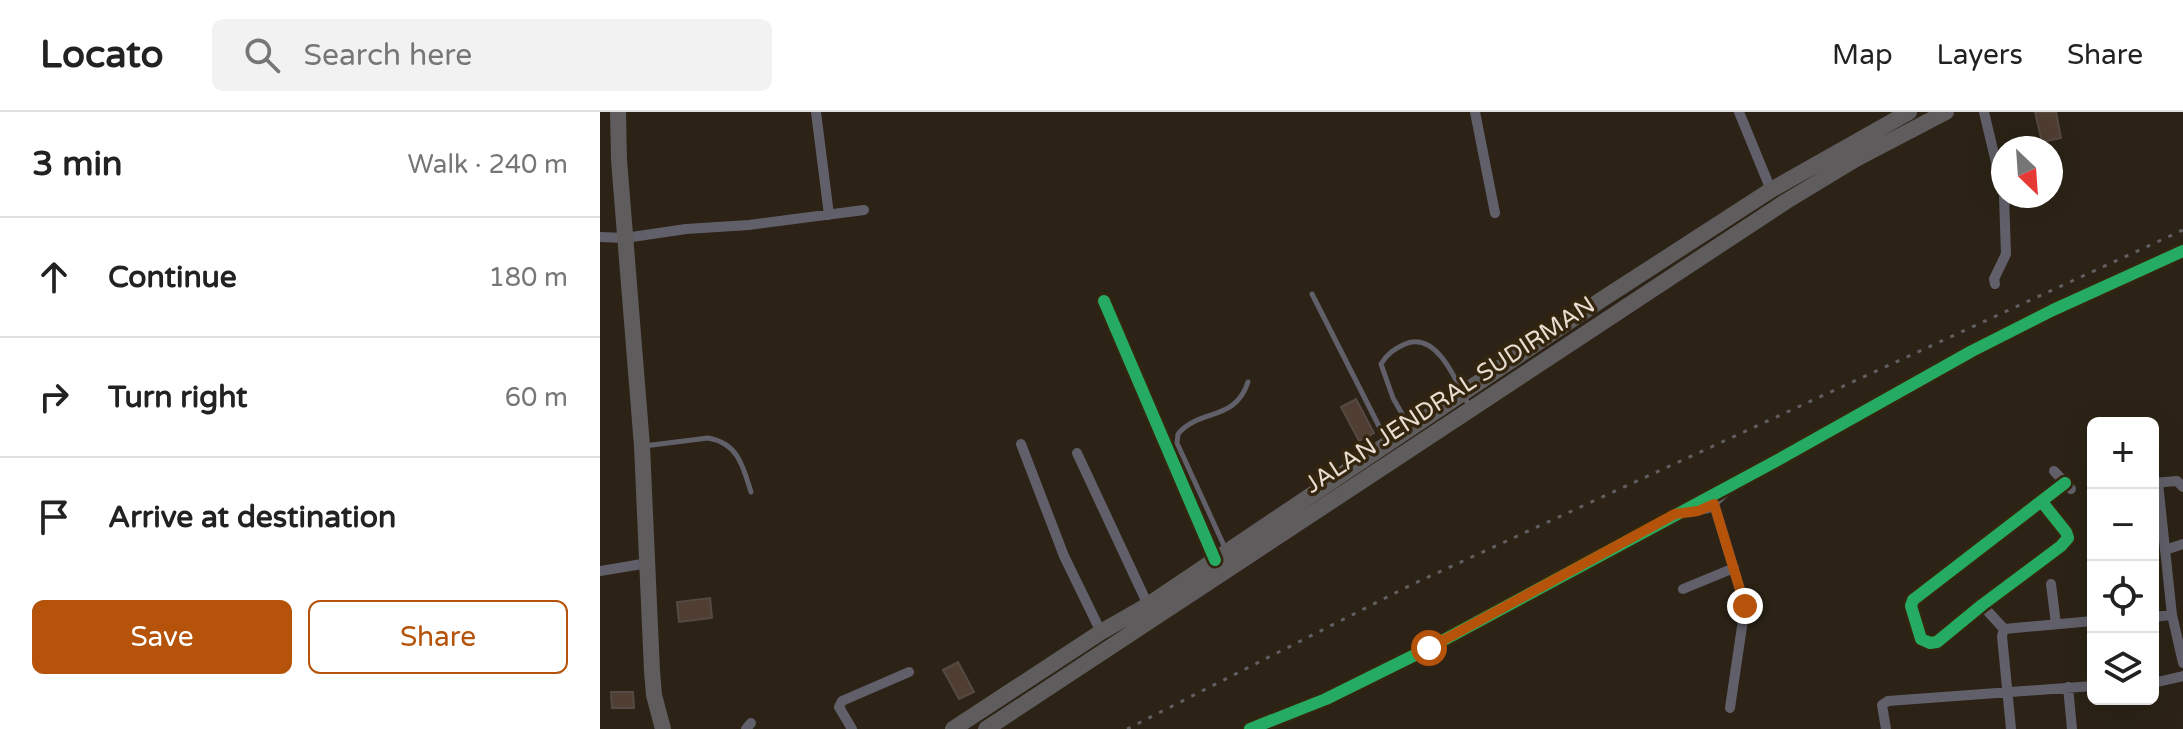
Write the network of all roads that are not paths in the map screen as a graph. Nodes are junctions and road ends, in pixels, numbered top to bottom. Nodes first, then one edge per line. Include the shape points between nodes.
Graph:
1 (618, 112) edge
2 (816, 112) edge
3 (1475, 112) edge
4 (1739, 112) edge
5 (1909, 112) edge
6 (1946, 112) edge
7 (1984, 112) edge
8 (1991, 142) edge
9 (1771, 190) junction
10 (2004, 208) edge
11 (864, 210) dead end
12 (1495, 213) dead end
13 (829, 215) junction
14 (600, 237) edge
15 (625, 238) junction
16 (2183, 251) edge
17 (1995, 284) dead end
18 (1312, 294) dead end
19 (1104, 301) dead end
20 (1248, 382) dead end
21 (1462, 393) junction
22 (1472, 411) junction
23 (1410, 428) junction
24 (1388, 443) junction
25 (1021, 444) dead end
26 (1419, 445) junction
27 (642, 446) junction
28 (1077, 453) dead end
29 (2054, 471) dead end
30 (1735, 483) junction
31 (2159, 483) edge
32 (2183, 487) edge
33 (2157, 489) edge
34 (751, 492) dead end
35 (2042, 502) junction
36 (1714, 504) junction
37 (1675, 514) junction
38 (2183, 544) edge
39 (2165, 550) junction
40 (1221, 556) junction
41 (648, 563) junction
42 (1734, 568) junction
43 (600, 571) edge
44 (2051, 584) dead end
45 (1683, 589) dead end
46 (1148, 605) junction
47 (1982, 605) junction
48 (2172, 615) junction
49 (2159, 616) edge
50 (2087, 621) edge
51 (2056, 624) junction
52 (2004, 629) junction
53 (1101, 632) junction
54 (2183, 663) edge
55 (909, 672) dead end
56 (2183, 676) edge
57 (2159, 682) edge
58 (2087, 686) edge
59 (2068, 687) junction
60 (2007, 692) junction
61 (654, 695) junction
62 (1730, 708) dead end
63 (651, 729) edge
64 (663, 729) edge
65 (852, 729) edge
66 (953, 729) edge
67 (986, 729) edge
68 (1250, 729) edge
69 (1886, 729) edge
70 (2011, 729) edge
71 (2072, 729) edge

1 - 15 highway
2 - 13 street
3 - 12 street
4 - 9 street
5 - 9 highway
6 - 22 highway, JALAN JENDRAL SUDIRMAN via 1785,202
7 - 8 street
9 - 21 highway
10 - 17 street via 2006,254
11 - 13 street
13 - 15 street
14 - 15 street
15 - 27 highway
16 - 30 street via 1986,344
18 - 24 lane
19 - 40 street
20 - 40 lane via 1237,403 1178,434
21 - 22 lane
21 - 23 highway
21 - 23 lane via 1436,350 1425,342 1412,341 1387,354 1381,364 1383,376
22 - 26 highway, JALAN JENDRAL SUDIRMAN
23 - 24 highway
23 - 26 lane
24 - 40 highway
25 - 53 street via 1064,556
26 - 67 highway, JALAN JENDRAL SUDIRMAN
27 - 34 lane via 718,440 740,459
27 - 41 highway
28 - 46 street
29 - 35 street via 2068,486
30 - 36 street
30 - 37 street
31 - 32 street via 2177,481
33 - 39 street
35 - 47 street via 2068,538
35 - 47 street via 1911,606 1921,639 1930,643
36 - 37 street
36 - 42 street
37 - 68 street via 1429,648 1326,699
38 - 39 street
39 - 48 street
40 - 46 highway
41 - 43 street
41 - 61 highway
42 - 45 street
42 - 62 street via 1745,611
44 - 51 street
46 - 53 highway
47 - 52 street
48 - 49 street
48 - 54 street
50 - 51 street
51 - 52 street
52 - 60 street
53 - 66 highway
55 - 65 street via 842,701 839,707
56 - 57 street
58 - 59 street
59 - 60 street
59 - 71 street
60 - 69 street via 1888,701 1882,705
60 - 70 street
61 - 63 highway
61 - 64 highway

